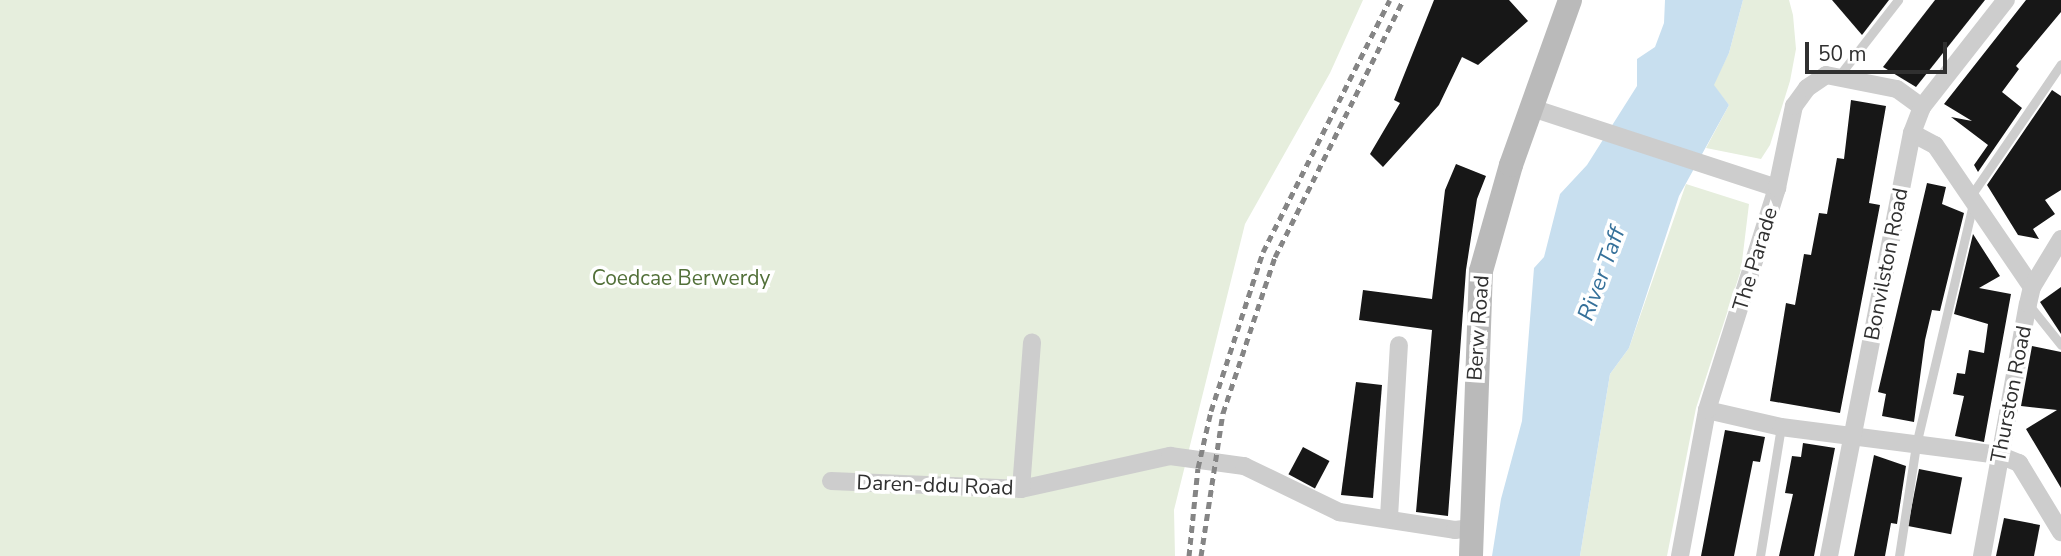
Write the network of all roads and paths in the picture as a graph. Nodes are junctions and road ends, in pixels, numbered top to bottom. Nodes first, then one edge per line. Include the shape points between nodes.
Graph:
1 (1570, 0) edge
2 (1898, 0) edge
3 (2006, 0) edge
4 (2061, 64) edge
5 (1838, 77) junction
6 (1922, 107) junction
7 (1542, 111) junction
8 (1912, 133) junction
9 (1777, 188) junction
10 (1971, 201) junction
11 (2061, 239) edge
12 (2030, 295) junction
13 (1032, 342) dead end
14 (1399, 345) dead end
15 (2061, 345) edge
16 (1707, 410) junction
17 (1781, 427) junction
18 (1853, 434) junction
19 (1916, 445) junction
20 (1999, 455) junction
21 (831, 481) dead end
22 (1021, 489) junction
23 (1389, 517) junction
24 (1472, 528) junction
25 (2061, 532) edge
26 (1471, 556) edge
27 (1680, 556) edge
28 (1759, 556) edge
29 (1829, 556) edge
30 (1899, 556) edge
31 (1982, 556) edge

1 - 7 main road, Berw Road
2 - 5 lane
3 - 6 street, Bonvilston Road
4 - 10 lane
5 - 6 street via 1897,89
5 - 9 street, The Parade via 1826,75 1794,106
6 - 8 street, Bonvilston Road
7 - 9 street
7 - 24 main road, Berw Road via 1497,209 1481,271
8 - 10 street via 1934,145
8 - 18 street, Bonvilston Road
9 - 16 street, The Parade
10 - 12 street
10 - 19 lane
11 - 12 street, Thurston Road
12 - 15 lane
12 - 20 street, Thurston Road
13 - 22 street
14 - 23 street
16 - 17 street
16 - 27 street, The Parade
17 - 18 street
17 - 28 lane
18 - 19 street
18 - 29 street, Bonvilston Road
19 - 20 street
19 - 30 lane
20 - 25 street via 2019,463
20 - 31 street, Thurston Road
21 - 22 street, Daren-ddu Road
22 - 23 street, Daren-ddu Road via 1170,456 1244,466 1339,512
23 - 24 street, Daren-ddu Road via 1455,530
24 - 26 main road, Berw Road

